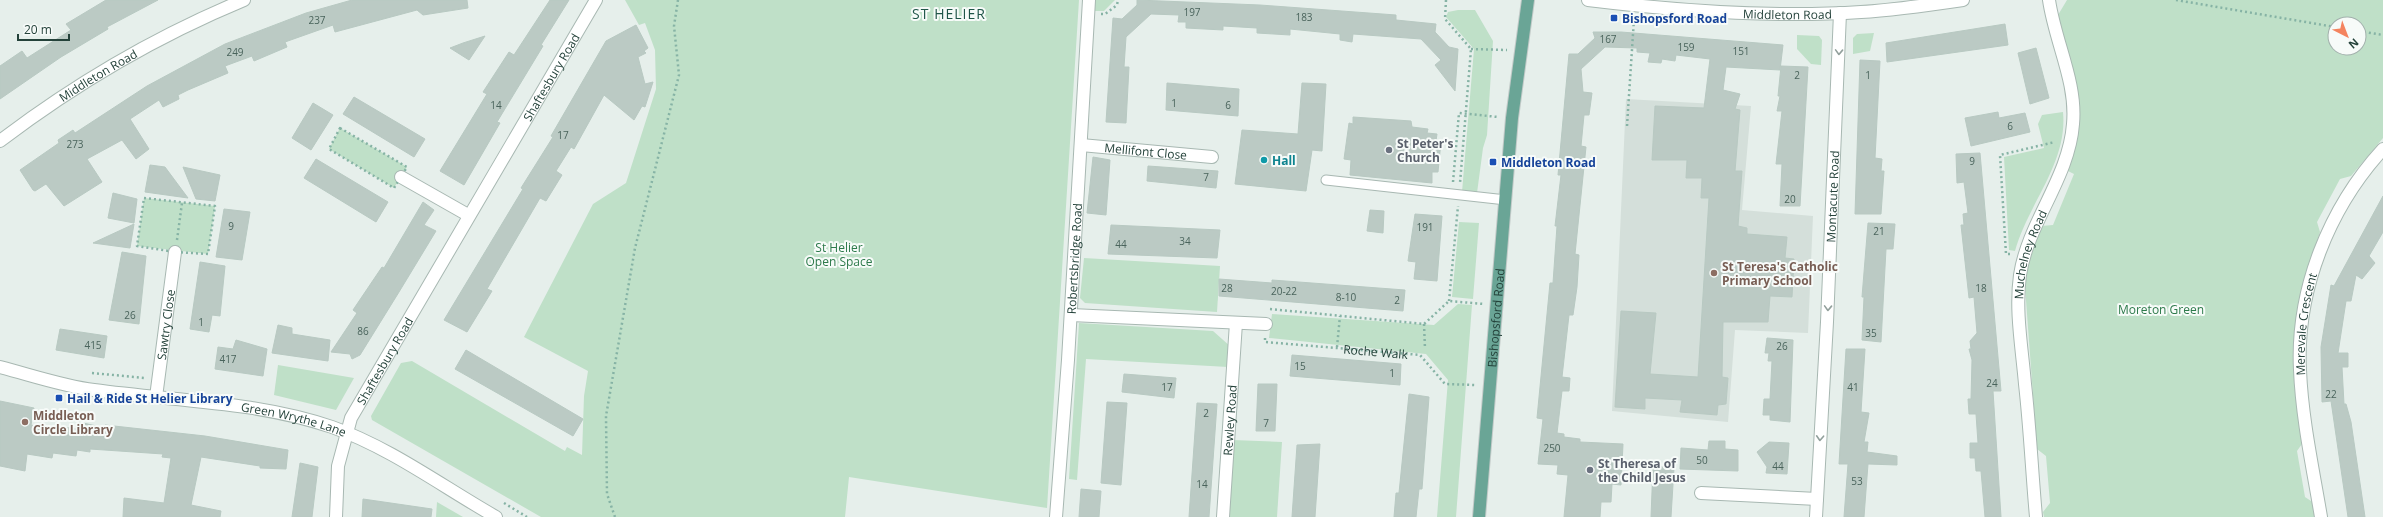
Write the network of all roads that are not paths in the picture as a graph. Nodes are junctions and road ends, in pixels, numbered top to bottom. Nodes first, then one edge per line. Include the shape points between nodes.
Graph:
1 (244, 0) edge
2 (596, 0) edge
3 (1090, 0) edge
4 (1528, 0) edge
5 (1588, 0) edge
6 (1963, 0) edge
7 (2049, 0) edge
8 (1840, 13) junction
9 (0, 141) edge
10 (1081, 145) junction
11 (2383, 149) edge
12 (1212, 157) dead end
13 (401, 177) road end
14 (1326, 180) dead end
15 (1506, 200) junction
16 (468, 215) junction
17 (175, 252) road end
18 (1071, 315) junction
19 (1236, 323) junction
20 (1266, 324) road end
21 (0, 367) edge
22 (156, 397) junction
23 (347, 433) junction
24 (1701, 494) dead end
25 (1817, 499) junction
26 (336, 517) edge
27 (496, 517) edge
28 (1056, 517) edge
29 (1223, 517) edge
30 (1479, 517) edge
31 (1816, 517) edge
32 (2036, 517) edge
33 (2321, 517) edge

1 - 9 street, Middleton Road via 141,48 28,120
2 - 16 street, Shaftesbury Road
3 - 10 street, Robertsbridge Road
4 - 15 main road, Bishopsford Road via 1512,118
5 - 8 street, Middleton Road via 1635,6 1738,12
6 - 8 street, Middleton Road
7 - 32 street, Muchelney Road via 2072,91 2074,110 2071,138 2065,160 2024,256 2020,276 2019,319
8 -> 25 street, Montacute Road
10 - 12 street, Mellifont Close
10 - 18 street, Robertsbridge Road
11 - 33 street, Merevale Crescent via 2348,195 2325,237 2314,267 2301,327 2301,395
13 - 16 street
14 - 15 lane
15 - 30 main road, Bishopsford Road
16 - 23 street, Shaftesbury Road via 371,381 351,418
17 - 22 street, Sawtry Close
18 - 19 street
18 - 28 street, Robertsbridge Road
19 - 20 street
19 - 29 street, Rewley Road
21 - 22 street, Green Wrythe Lane via 92,390
22 - 23 street, Green Wrythe Lane via 268,411 309,420
23 - 26 street, Shaftesbury Road via 338,466
23 - 27 street, Green Wrythe Lane via 418,470
24 - 25 street
25 - 31 street, Montacute Road

